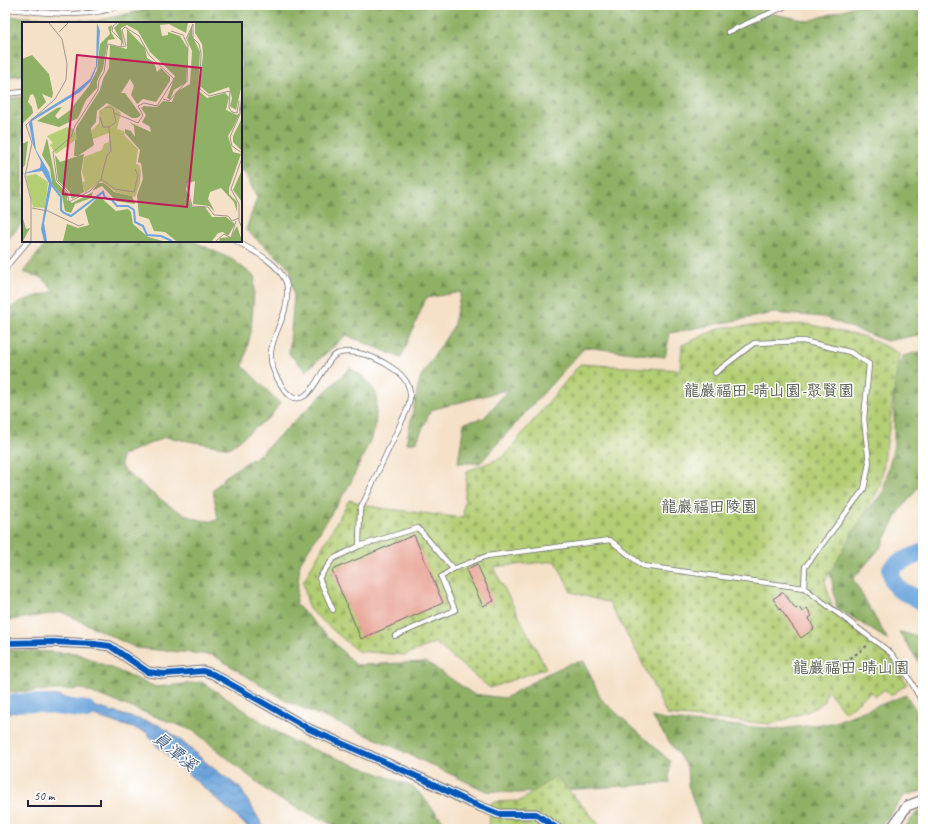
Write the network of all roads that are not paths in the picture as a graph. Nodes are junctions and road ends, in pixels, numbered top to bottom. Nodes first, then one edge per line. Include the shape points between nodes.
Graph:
1 (120, 5) edge
2 (788, 5) edge
3 (5, 9) edge
4 (728, 32) dead end
5 (22, 92) edge
6 (5, 94) edge
7 (27, 242) edge
8 (238, 242) edge
9 (5, 268) edge
10 (715, 373) dead end
11 (359, 546) junction
12 (453, 569) junction
13 (804, 588) junction
14 (333, 610) dead end
15 (395, 636) dead end
16 (5, 643) edge
17 (923, 704) edge
18 (923, 800) edge
19 (558, 829) edge
20 (892, 829) edge

1 - 3 lane via 77,14
2 - 4 lane
5 - 6 lane
7 - 9 lane
8 - 11 lane via 278,267 286,281 287,298 271,342 270,356 276,378 286,393 299,399 307,395 327,362 336,355 351,352 385,363 399,372 408,384 411,397 407,410 360,510
10 - 13 lane via 754,343 803,340 850,352 868,364 864,418 869,463 864,488 805,567
11 - 12 lane via 418,528
11 - 14 lane via 333,559 320,578
12 - 13 lane via 488,556 610,540 643,566
12 - 15 lane via 440,577 455,610
13 - 17 lane via 891,653 908,676
16 - 19 street via 53,642 110,646 148,672 164,674 203,671 213,674 310,729 469,802 499,814 536,814
18 - 20 street via 907,806

